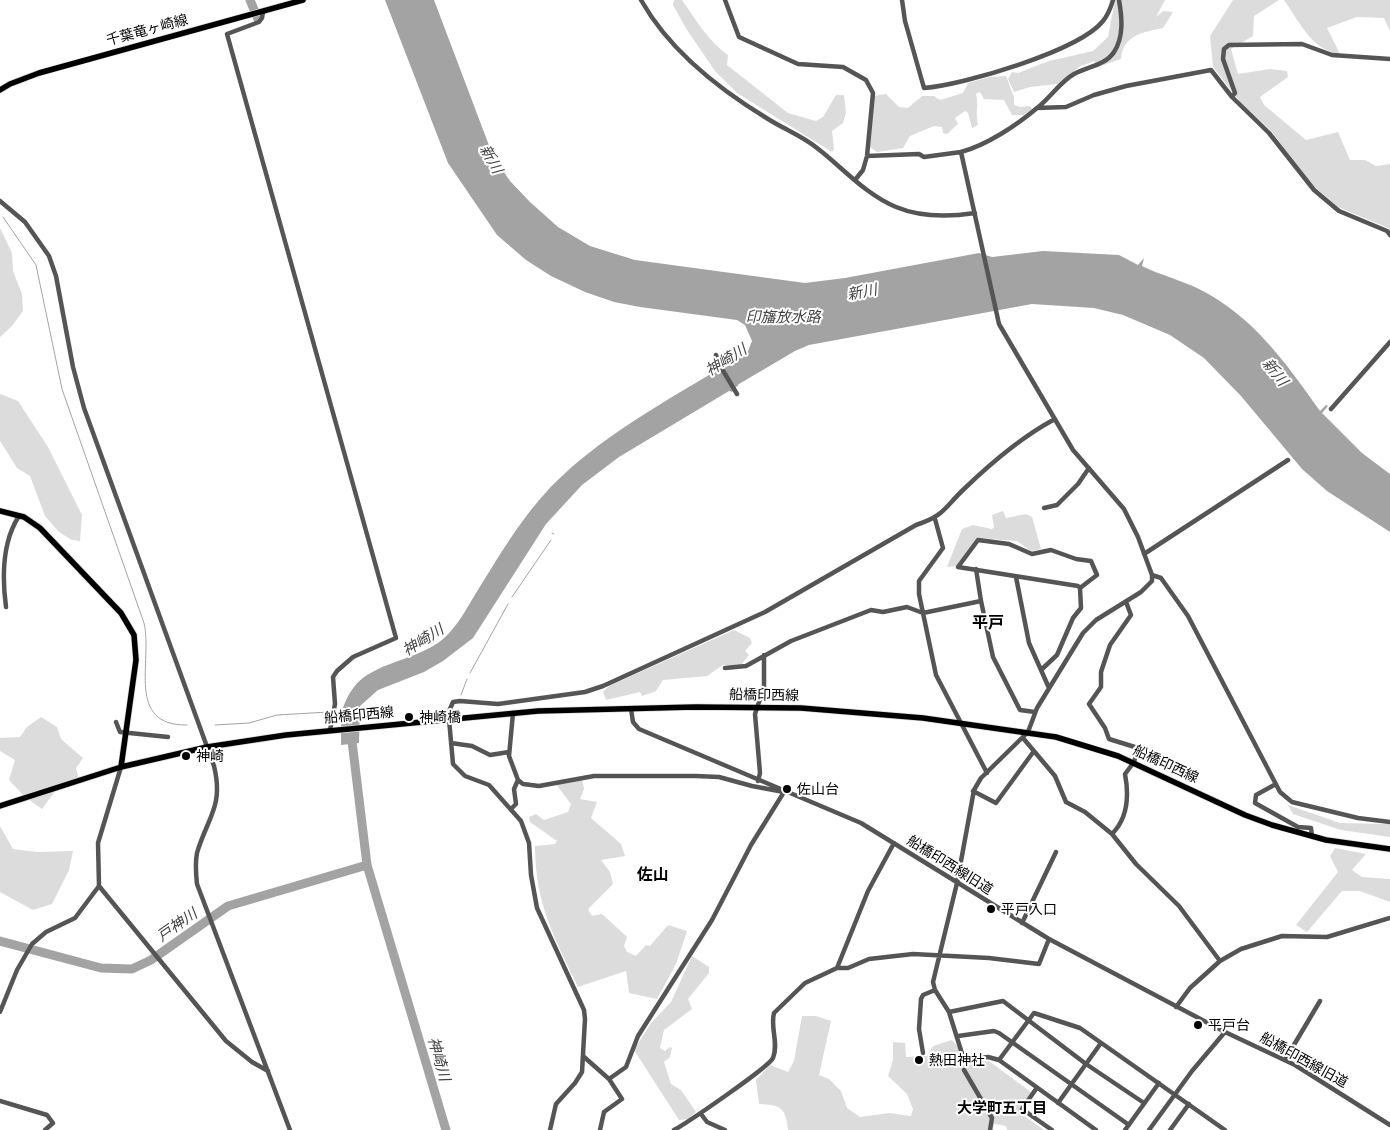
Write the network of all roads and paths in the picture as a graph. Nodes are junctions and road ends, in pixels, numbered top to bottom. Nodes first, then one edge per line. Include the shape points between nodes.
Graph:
1 (302, 0) edge
2 (641, 0) edge
3 (725, 0) edge
4 (902, 0) edge
5 (1113, 0) edge
6 (1119, 0) edge
7 (258, 13) junction
8 (1390, 59) edge
9 (0, 90) edge
10 (1232, 97) junction
11 (1037, 108) junction
12 (961, 152) junction
13 (867, 156) junction
14 (855, 180) junction
15 (0, 201) edge
16 (975, 213) junction
17 (1390, 235) edge
18 (1390, 342) edge
19 (716, 355) dead end
20 (737, 394) dead end
21 (1331, 409) dead end
22 (1055, 419) junction
23 (1288, 460) dead end
24 (1089, 468) junction
25 (1044, 508) dead end
26 (0, 512) edge
27 (19, 516) junction
28 (935, 519) junction
29 (1144, 554) junction
30 (976, 569) junction
31 (1152, 575) junction
32 (1016, 577) junction
33 (1080, 588) junction
34 (981, 602) junction
35 (1126, 602) junction
36 (6, 607) dead end
37 (923, 613) junction
38 (764, 655) junction
39 (725, 668) dead end
40 (1041, 670) junction
41 (1049, 688) junction
42 (755, 707) junction
43 (631, 709) junction
44 (1035, 712) junction
45 (513, 713) junction
46 (450, 719) junction
47 (116, 722) dead end
48 (960, 722) junction
49 (331, 730) junction
50 (1028, 732) junction
51 (125, 733) junction
52 (168, 737) dead end
53 (1023, 738) junction
54 (451, 742) junction
55 (207, 747) junction
56 (1034, 751) junction
57 (509, 752) junction
58 (1134, 762) junction
59 (121, 767) junction
60 (987, 773) junction
61 (518, 780) junction
62 (758, 780) junction
63 (1276, 784) junction
64 (973, 791) junction
65 (784, 792) junction
66 (0, 806) edge
67 (512, 808) junction
68 (1390, 822) edge
69 (1112, 834) junction
70 (1312, 836) junction
71 (894, 843) junction
72 (1390, 849) edge
73 (1056, 852) dead end
74 (957, 883) junction
75 (99, 886) junction
76 (1390, 918) edge
77 (1022, 923) junction
78 (1049, 939) junction
79 (938, 957) junction
80 (1220, 961) junction
81 (837, 968) junction
82 (935, 990) junction
83 (1320, 1002) dead end
84 (1176, 1007) junction
85 (0, 1012) edge
86 (950, 1012) junction
87 (1028, 1021) junction
88 (1225, 1032) junction
89 (958, 1036) junction
90 (1013, 1041) junction
91 (1101, 1043) junction
92 (923, 1053) dead end
93 (583, 1056) junction
94 (999, 1060) junction
95 (1285, 1060) junction
96 (1086, 1064) junction
97 (964, 1070) dead end
98 (268, 1071) junction
99 (609, 1079) junction
100 (1159, 1083) junction
101 (1071, 1084) junction
102 (1036, 1089) junction
103 (1174, 1094) junction
104 (0, 1100) edge
105 (1058, 1103) junction
106 (1144, 1103) junction
107 (1189, 1104) junction
108 (700, 1114) junction
109 (1129, 1125) junction
110 (1390, 1125) edge
111 (1172, 1128) edge
112 (45, 1130) edge
113 (290, 1130) edge
114 (550, 1130) edge
115 (600, 1130) edge
116 (674, 1130) edge
117 (725, 1130) edge
118 (990, 1130) edge
119 (1052, 1130) edge
120 (1096, 1130) edge
121 (1125, 1130) edge
122 (1149, 1130) edge
123 (1179, 1130) edge
124 (1225, 1130) edge

1 - 7 main road, 千葉竜ヶ崎線
2 - 14 street via 672,41 707,76 768,119 816,147
3 - 13 street via 739,37 798,64 843,66 866,80 872,93
4 - 5 street via 924,88 943,87 1005,71 1067,46 1102,22
6 - 11 street via 1123,22 1113,55 1073,75
7 - 9 main road, 千葉竜ヶ崎線 via 34,75
7 - 49 street via 262,18 259,22 227,34 396,638 349,660 333,677 335,704
8 - 10 street via 1332,55 1302,44 1229,46 1224,48 1223,59 1234,93
10 - 11 street via 1215,73 1207,69 1126,86 1066,107
10 - 17 street via 1269,133 1301,177 1331,205
11 - 12 street via 992,137
12 - 13 street via 924,157 919,154
12 - 16 street
13 - 14 street via 863,170
14 - 16 street via 882,200 908,211 940,215
15 - 55 street via 36,234 52,264 84,408
16 - 22 street via 996,316
18 - 21 street
19 - 20 street
22 - 24 street via 1073,450
22 - 28 street via 1007,450
23 - 29 street
24 - 25 street via 1057,505
24 - 29 street via 1124,509
26 - 27 main road
27 - 36 street via 12,528 4,566 2,584
27 - 51 main road via 45,533 121,613 132,632 136,660
28 - 37 street via 943,548 919,581
28 - 46 street via 916,525 766,612 603,686 585,692 498,704 454,702
29 - 31 street
30 - 32 street
30 - 33 street via 958,567 978,540 1009,544 1032,554 1055,550 1076,560 1091,561 1097,575
30 - 34 street
31 - 35 street via 1148,587
31 - 63 street via 1161,578 1188,616
32 - 33 street
32 - 40 street via 1029,643
33 - 40 street via 1080,608 1057,655
34 - 37 street
34 - 44 street via 993,657 1020,710
35 - 41 street via 1096,620 1083,633
35 - 58 street via 1131,615 1110,645 1101,672 1101,687 1089,704 1109,739 1138,748
37 - 38 street via 907,607 883,612 870,610
37 - 48 street via 936,675
38 - 39 street via 746,666
38 - 42 street via 764,687
40 - 41 street
41 - 44 street
42 - 43 main road, 船橋印西線
42 - 48 main road, 船橋印西線 via 852,711
42 - 62 street
43 - 45 main road, 船橋印西線
43 - 62 street, 船橋印西線旧道 via 633,722 639,730
44 - 50 street
45 - 46 main road, 船橋印西線
45 - 57 street
46 - 49 main road, 船橋印西線
46 - 54 street
47 - 51 street via 118,730
48 - 50 main road, 船橋印西線
48 - 60 street
49 - 55 main road, 船橋印西線
50 - 53 street
50 - 58 main road, 船橋印西線 via 1085,744
51 - 52 street
51 - 59 main road
53 - 56 street
53 - 60 street
54 - 57 street via 490,754
54 - 67 street via 453,764 457,770 488,785
55 - 59 main road, 船橋印西線
55 - 98 street via 216,773 218,795 197,854 197,884
56 - 64 street via 996,803
56 - 69 street via 1055,776 1066,802 1085,812
57 - 61 street
58 - 69 street via 1124,774 1127,803
58 - 70 main road, 船橋印西線 via 1245,815
59 - 66 main road, 船橋印西線
59 - 75 street via 98,842
60 - 64 street
61 - 65 street via 532,786 594,776 719,777
61 - 67 street via 514,789 516,804
62 - 65 street, 船橋印西線旧道
63 - 68 street via 1292,802
63 - 70 street via 1256,795 1255,803 1298,827 1311,828
64 - 74 street
65 - 71 street, 船橋印西線旧道 via 847,816
65 - 99 street via 751,845 712,920 638,1036 626,1067
67 - 93 street via 528,833 532,890 537,908 584,1010
69 - 80 street via 1136,864 1179,906
70 - 72 main road, 船橋印西線
71 - 74 street, 船橋印西線旧道
71 - 81 street via 868,891
73 - 77 street
74 - 77 street, 船橋印西線旧道
74 - 79 street
75 - 85 street via 75,918 46,932 32,944 25,953
75 - 98 street via 226,1041
76 - 80 street via 1327,937 1272,938
77 - 78 street, 船橋印西線旧道
78 - 79 street via 1040,964
78 - 84 street, 船橋印西線旧道
79 - 81 street via 891,955 869,958 848,968
79 - 82 street
80 - 84 street via 1190,988
81 - 108 street via 805,983 777,1008 773,1017 776,1046 770,1063
82 - 86 street
82 - 92 street via 923,994 921,999
83 - 95 street
84 - 88 street, 船橋印西線旧道
86 - 87 street via 1004,1001
86 - 89 street
87 - 90 street
87 - 91 street via 1034,1013 1080,1028
87 - 96 street
88 - 95 street, 船橋印西線旧道
88 - 103 street
89 - 90 street via 994,1031
89 - 94 street via 964,1060 988,1056
90 - 94 street
90 - 101 street
91 - 96 street
91 - 100 street
93 - 99 street
93 - 114 street via 579,1078 556,1104
94 - 102 street
95 - 110 street, 船橋印西線旧道
96 - 101 street
96 - 106 street
97 - 118 street via 992,1118
98 - 113 street
99 - 115 street via 622,1099 604,1112
100 - 103 street
100 - 106 street
101 - 105 street
101 - 109 street
102 - 105 street
102 - 119 street via 1022,1109
103 - 107 street
103 - 122 street
104 - 112 street via 47,1114 53,1123
105 - 120 street
106 - 109 street
107 - 111 street
107 - 124 street
108 - 116 street
108 - 117 street via 707,1122
109 - 121 street
111 - 123 street

